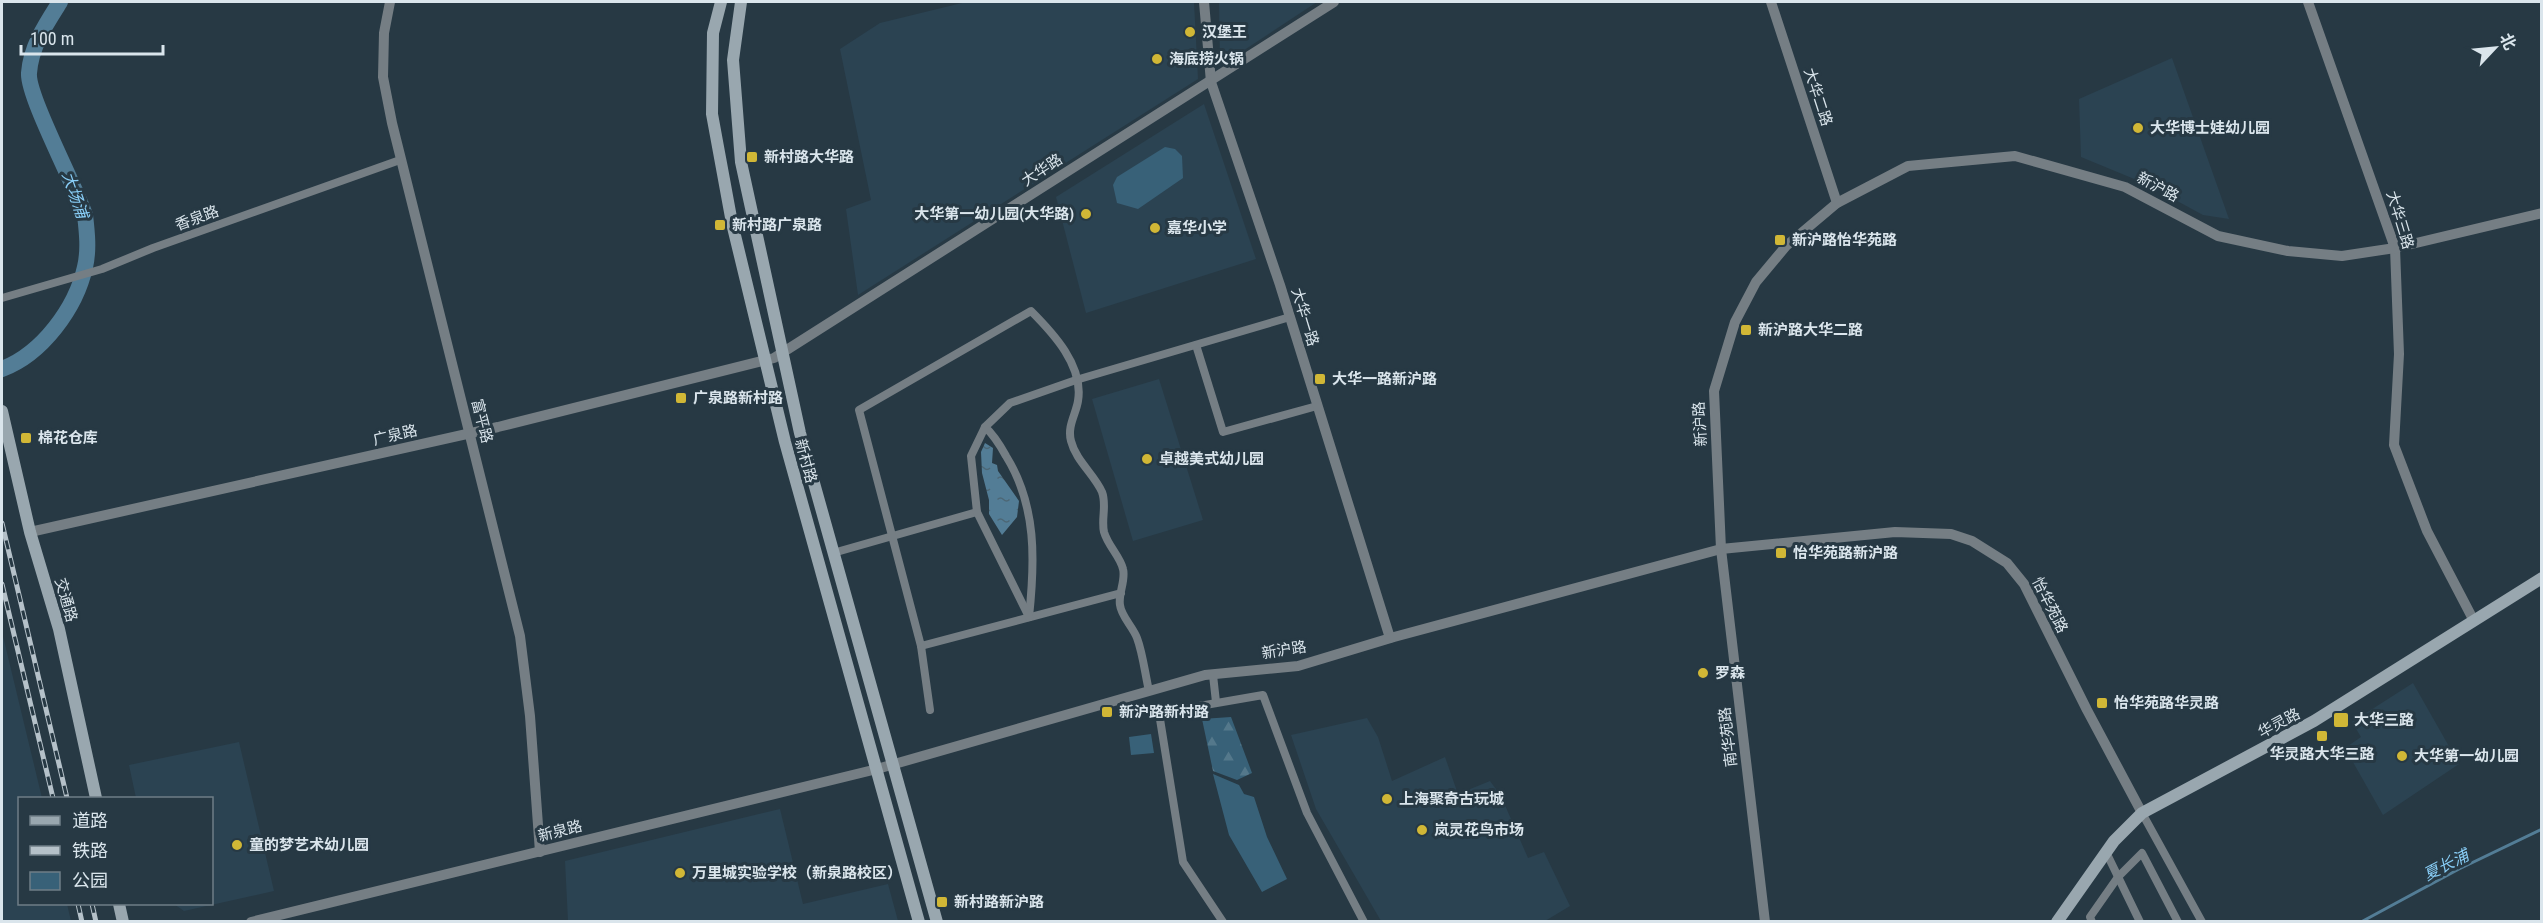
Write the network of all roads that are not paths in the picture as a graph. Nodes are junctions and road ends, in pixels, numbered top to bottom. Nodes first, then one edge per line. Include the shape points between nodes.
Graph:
1 (390, 2) edge
2 (721, 2) edge
3 (741, 2) edge
4 (1204, 2) edge
5 (1334, 2) edge
6 (1771, 2) edge
7 (2308, 2) edge
8 (1211, 82) junction
9 (400, 160) junction
10 (1838, 203) junction
11 (2541, 213) edge
12 (2395, 248) junction
13 (2, 298) edge
14 (1290, 317) junction
15 (1196, 345) junction
16 (783, 354) junction
17 (765, 362) junction
18 (1076, 380) junction
19 (1317, 406) junction
20 (2, 411) edge
21 (985, 427) junction
22 (470, 434) junction
23 (977, 512) junction
24 (30, 532) junction
25 (892, 536) junction
26 (1722, 549) junction
27 (833, 553) junction
28 (2541, 578) edge
29 (1121, 593) junction
30 (1029, 617) junction
31 (2474, 621) junction
32 (1390, 638) junction
33 (921, 646) junction
34 (1213, 675) junction
35 (1149, 691) junction
36 (1216, 702) junction
37 (930, 710) dead end
38 (891, 764) junction
39 (877, 769) junction
40 (96, 797) edge
41 (2142, 813) junction
42 (540, 852) junction
43 (2106, 852) junction
44 (2118, 877) junction
45 (119, 905) edge
46 (123, 921) edge
47 (251, 921) edge
48 (919, 921) edge
49 (937, 921) edge
50 (1223, 921) edge
51 (1364, 921) edge
52 (1765, 921) edge
53 (2057, 921) edge
54 (2092, 921) edge
55 (2140, 921) edge
56 (2178, 921) edge
57 (2202, 921) edge

1 - 9 street, 富平路 via 384,33 383,77
2 - 17 main road, 新村路 via 713,33 712,114 732,223
3 - 16 main road, 新村路 via 733,60 737,134
4 - 8 street, 大华一路
5 - 8 street, 大华路
6 - 10 street, 大华二路
7 - 12 street, 大华三路
8 - 14 street, 大华一路
8 - 16 street, 大华路
9 - 13 street, 香泉路 via 90,273
9 - 22 street, 富平路
10 - 12 street, 新沪路 via 1908,166 2015,156 2125,187 2218,236 2288,251 2342,256
10 - 26 street, 新沪路 via 1786,246 1756,282 1735,322 1714,391
11 - 12 street, 新沪路
12 - 31 street, 大华三路 via 2399,354 2394,445 2423,522
14 - 15 street
14 - 19 street, 大华一路
15 - 18 street
15 - 19 street via 1223,432
16 - 17 street, 大华路
16 - 27 main road, 新村路
17 - 22 street, 广泉路
17 - 39 main road, 新村路
18 - 21 street via 1010,403
18 - 25 street via 1071,361 1052,332 1031,311 859,410
18 - 29 street via 1078,402 1071,419 1070,440 1101,491 1106,537 1123,569
19 - 32 street, 大华一路
20 - 24 main road, 交通路
21 - 23 street via 971,456
21 - 30 street via 1011,463 1025,494 1034,565
22 - 24 street, 广泉路
22 - 42 street, 富平路 via 521,646
23 - 25 street
23 - 30 street
24 - 40 main road, 交通路 via 59,629
25 - 27 street
25 - 33 street
26 - 32 street, 新沪路
26 - 41 street, 怡华苑路 via 1894,532 1951,534 2007,563 2024,584
26 - 52 street, 南华苑路
27 - 38 main road, 新村路
28 - 31 main road, 华灵路
29 - 30 street
29 - 35 street via 1120,607 1137,637
30 - 33 street
31 - 41 main road, 华灵路 via 2314,721
32 - 34 street, 新沪路 via 1298,666
33 - 37 street
34 - 35 street, 新沪路
34 - 36 street
35 - 38 street, 新沪路
36 - 50 street via 1159,714 1184,862
36 - 51 street via 1263,695 1307,813
38 - 39 street, 新沪路
38 - 49 main road, 新村路
39 - 42 street, 新泉路
39 - 48 main road, 新村路
41 - 43 main road, 华灵路
41 - 57 street, 怡华苑路
42 - 47 street, 新泉路
43 - 44 street
43 - 53 main road, 华灵路
44 - 54 street via 2090,917
44 - 55 street
44 - 56 street via 2142,853
45 - 46 main road

